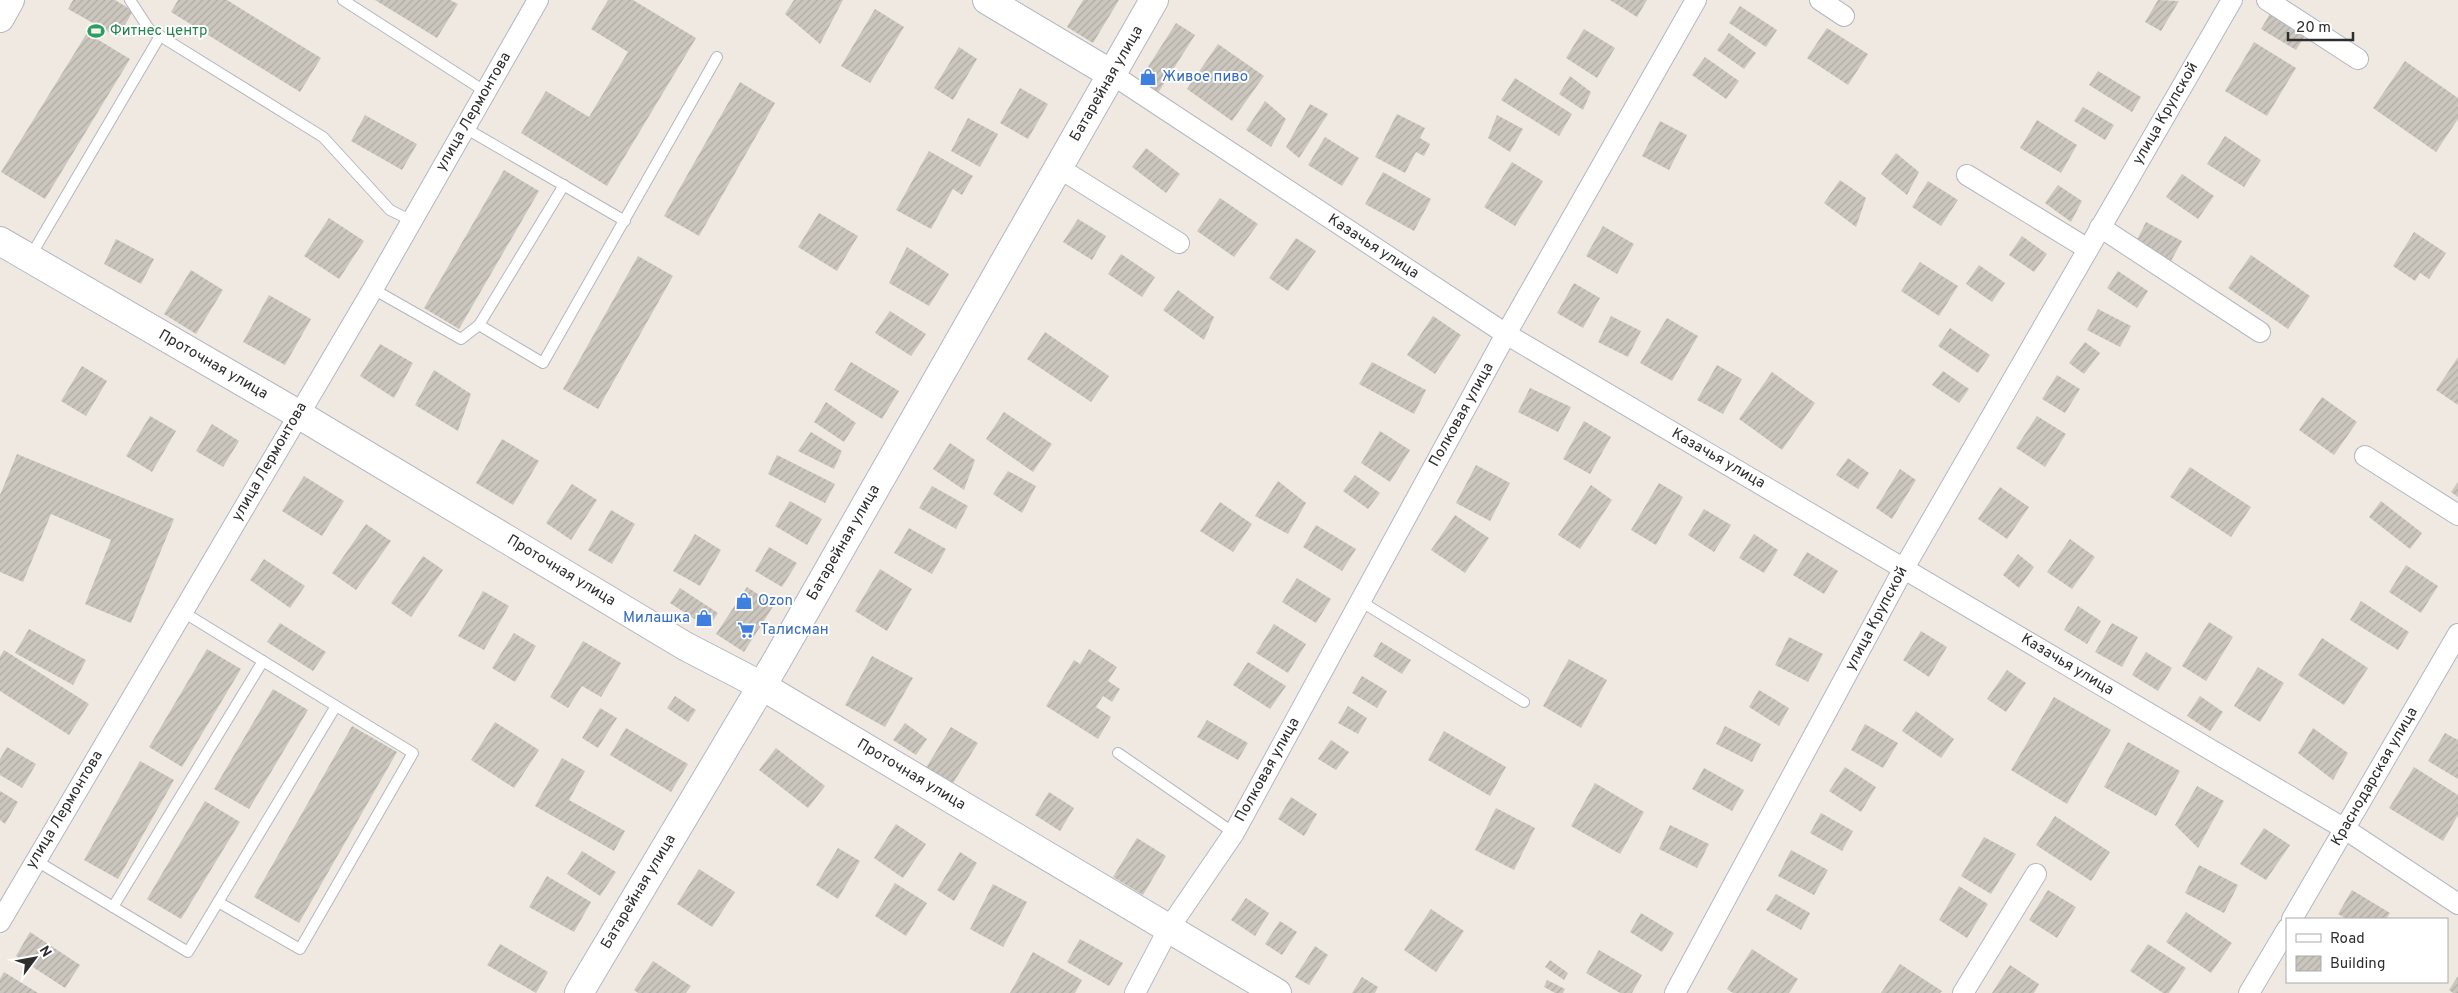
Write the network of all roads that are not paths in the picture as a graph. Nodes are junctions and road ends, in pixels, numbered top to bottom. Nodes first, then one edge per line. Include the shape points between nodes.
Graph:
1 (10, 0) edge
2 (130, 0) edge
3 (343, 0) edge
4 (538, 0) edge
5 (987, 0) edge
6 (1154, 0) edge
7 (1696, 0) edge
8 (1820, 0) edge
9 (2232, 0) edge
10 (2267, 0) edge
11 (1844, 16) dead end
12 (0, 18) edge
13 (160, 36) junction
14 (717, 57) dead end
15 (2358, 59) dead end
16 (1112, 75) junction
17 (486, 92) junction
18 (465, 128) junction
19 (1059, 168) junction
20 (1967, 175) dead end
21 (564, 185) junction
22 (412, 221) junction
23 (625, 221) junction
24 (2100, 227) junction
25 (0, 241) edge
26 (1179, 243) dead end
27 (2088, 249) junction
28 (29, 258) junction
29 (373, 289) junction
30 (480, 325) junction
31 (2260, 332) dead end
32 (1506, 334) junction
33 (298, 414) junction
34 (2365, 456) dead end
35 (2458, 515) edge
36 (1904, 568) junction
37 (1360, 601) junction
38 (183, 612) junction
39 (2458, 634) edge
40 (263, 661) junction
41 (762, 686) junction
42 (1524, 702) dead end
43 (336, 706) junction
44 (1118, 753) dead end
45 (2345, 830) junction
46 (1234, 833) junction
47 (35, 860) junction
48 (2036, 874) dead end
49 (218, 902) junction
50 (2458, 904) edge
51 (113, 907) junction
52 (2293, 918) edge
53 (0, 922) edge
54 (1169, 928) junction
55 (2286, 931) edge
56 (579, 993) edge
57 (1135, 993) edge
58 (1278, 993) edge
59 (1675, 993) edge
60 (1963, 993) edge
61 (2249, 993) edge

1 - 12 street
2 - 13 lane via 149,29
3 - 17 lane
4 - 17 street, улица Лермонтова
5 - 16 street, Казачья улица
6 - 16 street, Батарейная улица
7 - 32 street, Полковая улица
8 - 11 street
9 - 24 street, улица Крупской
10 - 15 street
13 - 22 lane via 323,137 390,210
13 - 28 lane
14 - 23 lane
16 - 19 street, Батарейная улица
16 - 32 street, Казачья улица
17 - 18 street, улица Лермонтова
18 - 21 lane
18 - 22 street, улица Лермонтова
19 - 26 street
19 - 41 street, Батарейная улица
20 - 27 street
21 - 23 lane
21 - 30 lane
22 - 29 street, улица Лермонтова
23 - 30 lane via 543,363
24 - 27 street, улица Крупской
24 - 31 street
25 - 28 street, Проточная улица
27 - 36 street, улица Крупской
28 - 33 street, Проточная улица
29 - 30 lane via 461,339
29 - 33 street, улица Лермонтова
32 - 36 street, Казачья улица
32 - 37 street, Полковая улица
33 - 38 street, улица Лермонтова
33 - 41 street, Проточная улица via 685,646
34 - 35 street
36 - 45 street, Казачья улица
36 - 59 street, улица Крупской
37 - 42 lane
37 - 46 street, Полковая улица
38 - 40 lane
38 - 47 street, улица Лермонтова
39 - 45 street, Краснодарская улица
40 - 43 lane
40 - 51 lane
41 - 54 street, Проточная улица
41 - 56 street, Батарейная улица
43 - 49 lane
43 - 49 lane via 413,753 300,949
44 - 46 lane, Полковая улица
45 - 50 street, Казачья улица
45 - 52 street, Краснодарская улица
46 - 54 street, Полковая улица
47 - 51 lane
47 - 53 street, улица Лермонтова
48 - 60 street
49 - 51 lane via 188,952
54 - 57 street, Полковая улица
54 - 58 street, Проточная улица
55 - 61 street

